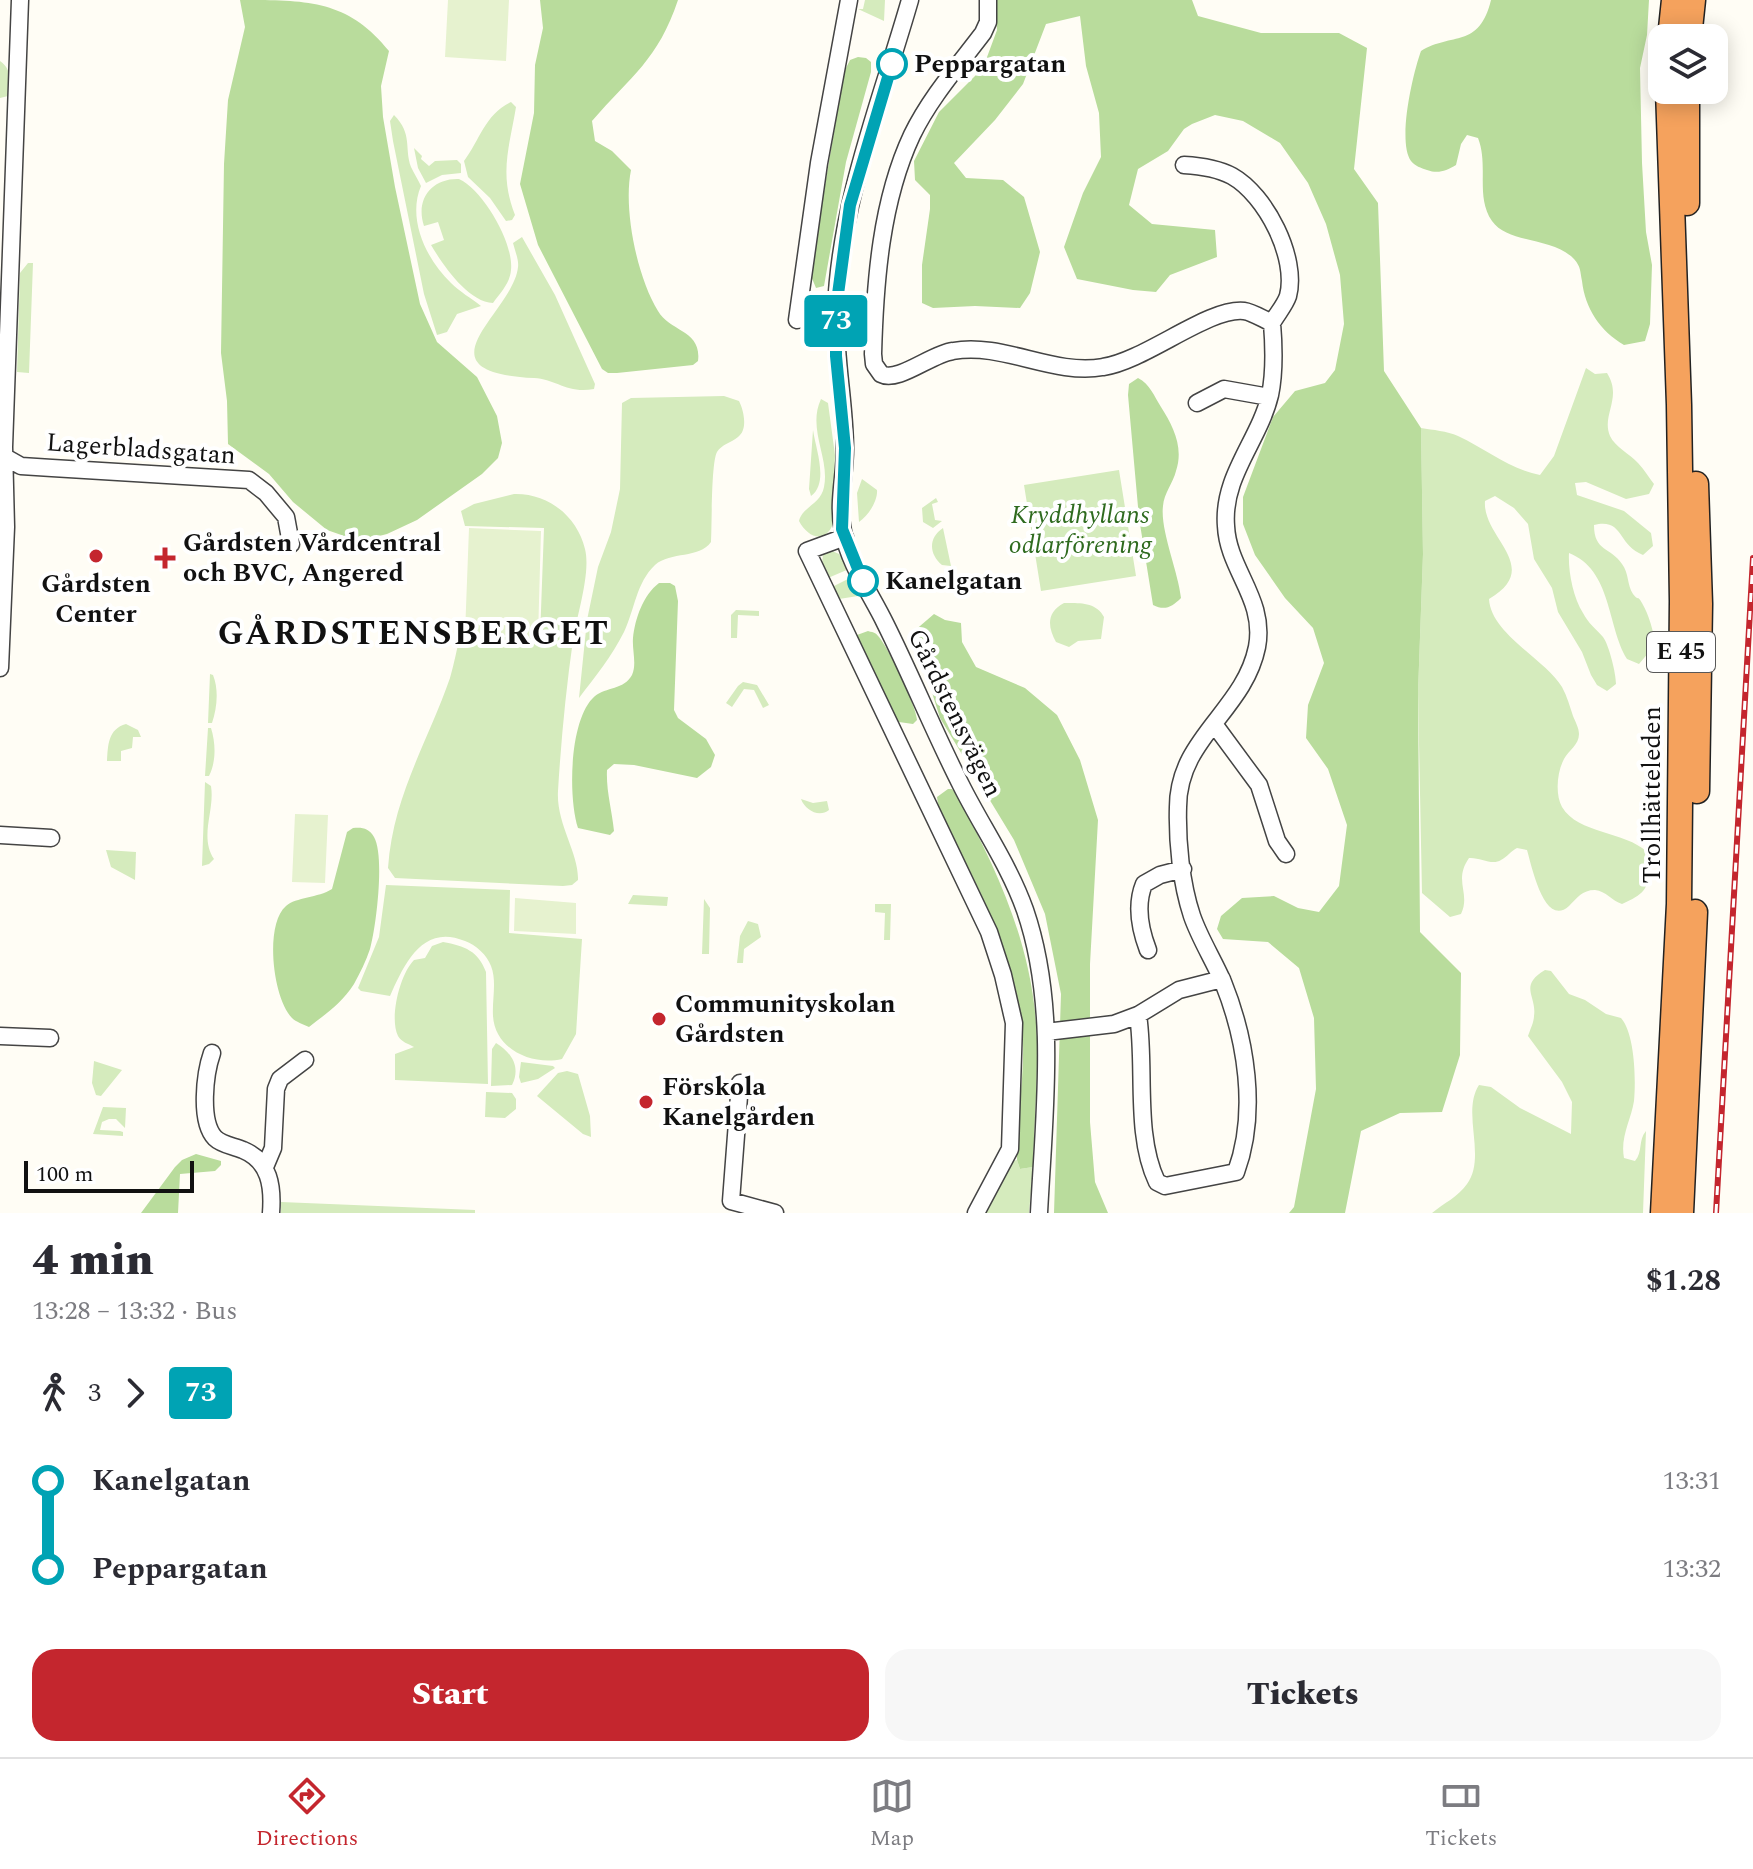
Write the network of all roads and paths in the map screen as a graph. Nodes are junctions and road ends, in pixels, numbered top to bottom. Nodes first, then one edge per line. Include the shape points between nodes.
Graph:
1 (20, 0) edge
2 (849, 0) edge
3 (910, 0) edge
4 (988, 0) edge
5 (1674, 0) edge
6 (1693, 0) edge
7 (1671, 24) edge
8 (1690, 24) edge
9 (8, 56) edge
10 (1668, 104) edge
11 (1687, 104) edge
12 (1184, 165) dead end
13 (797, 320) dead end
14 (1272, 323) junction
15 (1269, 397) junction
16 (1197, 403) dead end
17 (2, 458) edge
18 (845, 537) junction
19 (291, 544) dead end
20 (0, 668) edge
21 (1214, 724) junction
22 (0, 835) edge
23 (51, 838) dead end
24 (1286, 854) dead end
25 (1183, 869) junction
26 (1148, 950) dead end
27 (1222, 979) junction
28 (1138, 1015) junction
29 (1046, 1032) junction
30 (0, 1036) edge
31 (50, 1038) dead end
32 (212, 1053) dead end
33 (305, 1060) dead end
34 (740, 1083) dead end
35 (265, 1167) junction
36 (271, 1213) edge
37 (775, 1213) edge
38 (976, 1213) edge
39 (1039, 1213) edge
40 (1663, 1213) edge
41 (1681, 1213) edge

1 - 9 street
2 - 13 street
3 - 18 street, Gårdstensvägen via 860,166 840,264 836,356 845,448
4 - 14 street via 983,33 924,113 891,200 878,268 873,354 881,374 895,377 935,356 972,349 1085,369 1105,367 1220,314 1245,310
5 - 7 highway
6 - 8 highway
9 - 17 street
10 - 40 highway, Trollhätteleden / E 45 via 1682,601 1679,904
11 - 41 highway, Trollhätteleden / E 45 via 1700,604 1694,955
12 - 14 street via 1233,177 1255,193 1279,234 1290,276 1288,298
14 - 15 street via 1275,357
15 - 16 street via 1224,389
15 - 21 street via 1226,500 1225,529 1256,607 1256,648 1246,677
17 - 19 street, Lagerbladsgatan via 21,466 249,480 286,517
17 - 20 street via 6,527
18 - 29 street, Gårdstensvägen via 949,760 1020,896 1041,974
18 - 38 street via 807,551 989,932 1014,1023 1010,1149
21 - 24 street via 1259,785
21 - 25 street via 1185,766 1178,791
22 - 23 street
25 - 26 street via 1150,879 1139,896
25 - 27 street via 1191,911
27 - 28 street via 1179,990
27 - 28 street via 1235,1014 1247,1087 1236,1172 1165,1186 1157,1182 1143,1110
28 - 29 street via 1105,1026
29 - 39 street, Gårdstensvägen
30 - 31 street
32 - 35 street via 205,1086 211,1132 220,1143 253,1156
33 - 35 street via 280,1079 276,1089 273,1148
34 - 37 street via 731,1201
35 - 36 street

